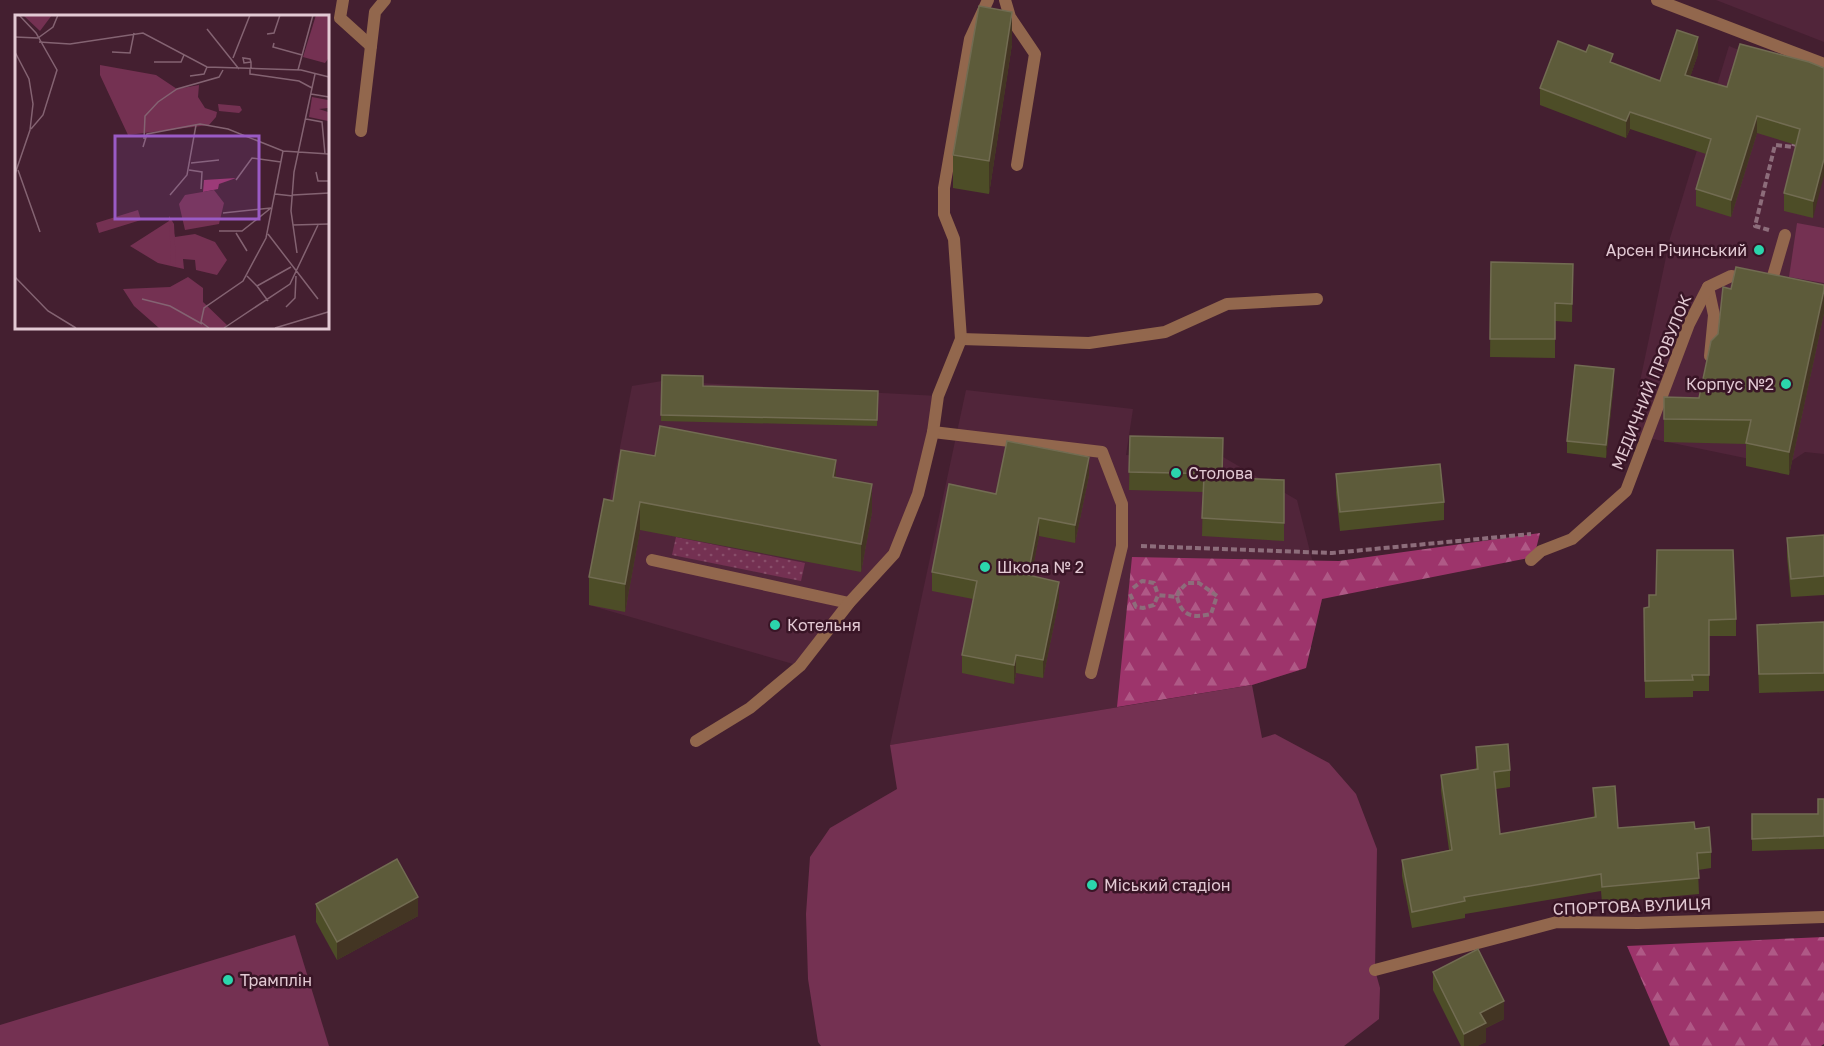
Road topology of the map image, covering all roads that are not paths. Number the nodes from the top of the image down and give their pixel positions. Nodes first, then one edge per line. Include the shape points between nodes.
1 (343, 0) edge
2 (385, 0) edge
3 (988, 0) edge
4 (1005, 0) edge
5 (1657, 0) edge
6 (371, 46) junction
7 (1824, 64) edge
8 (362, 131) dead end
9 (1017, 165) dead end
10 (1785, 235) dead end
11 (1772, 283) junction
12 (1785, 283) edge
13 (1708, 286) junction
14 (1317, 298) dead end
15 (961, 339) junction
16 (1710, 356) edge
17 (933, 432) junction
18 (652, 560) dead end
19 (1531, 560) dead end
20 (849, 603) junction
21 (1091, 673) dead end
22 (696, 741) dead end
23 (1824, 917) edge
24 (1375, 970) dead end

1 - 6 street via 340,18
2 - 6 street via 375,12
3 - 15 street via 970,39 944,188 944,214 954,239
4 - 9 street via 1010,17 1035,54
5 - 7 street
6 - 8 street
10 - 11 street
11 - 12 street, МЕДИЧНИЙ ПРОВУЛОК
11 - 13 street, МЕДИЧНИЙ ПРОВУЛОК via 1731,276
13 - 16 street via 1714,315
13 - 19 street, МЕДИЧНИЙ ПРОВУЛОК via 1689,324 1626,491 1572,538 1541,551
14 - 15 street via 1227,304 1165,332 1089,343
15 - 17 street via 938,396
17 - 20 street via 918,494 894,554
17 - 21 street via 1102,452 1122,504 1122,546
18 - 20 street
20 - 22 street via 800,666 750,708
23 - 24 street, СПОРТОВА ВУЛИЦЯ via 1557,922

